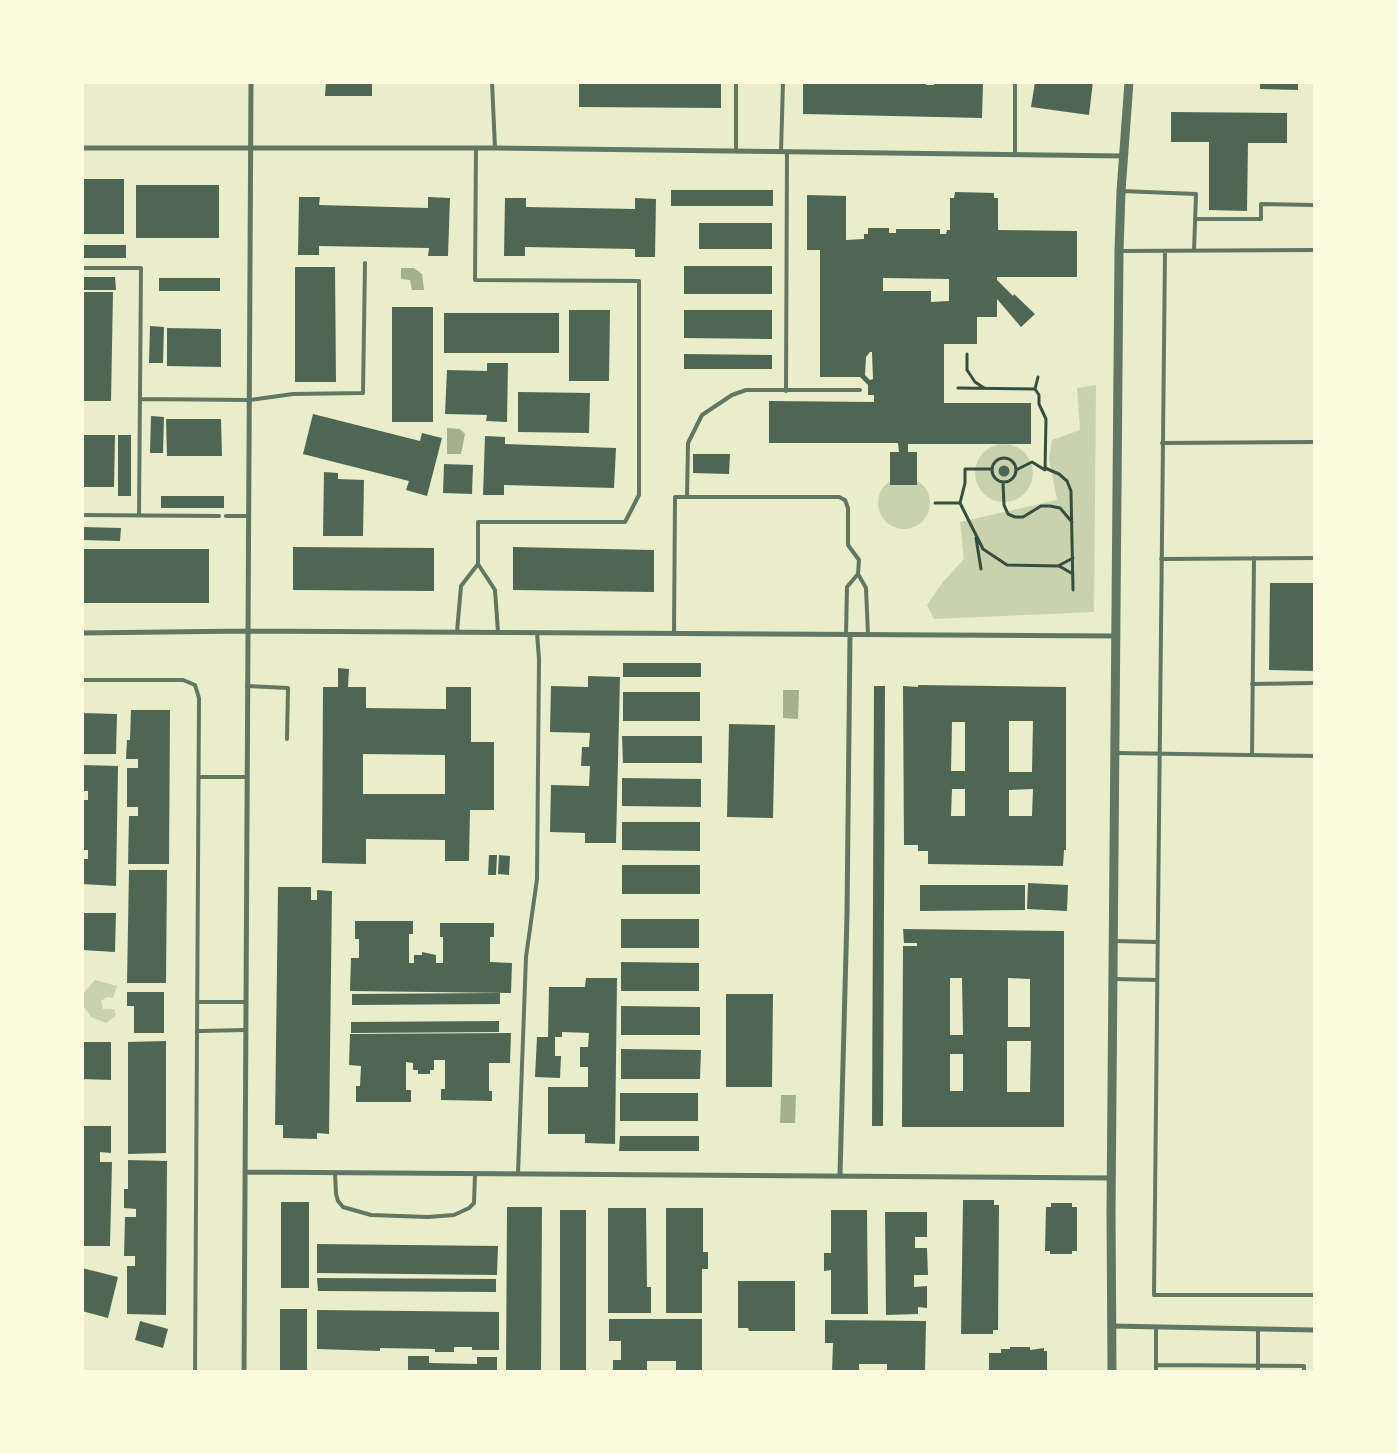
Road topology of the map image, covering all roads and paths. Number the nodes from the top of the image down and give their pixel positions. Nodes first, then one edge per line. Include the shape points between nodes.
1 (251, 82) edge
2 (492, 82) edge
3 (736, 82) edge
4 (783, 82) edge
5 (1015, 82) edge
6 (1129, 82) edge
7 (82, 148) edge
8 (250, 148) junction
9 (476, 148) junction
10 (495, 148) junction
11 (736, 151) junction
12 (784, 152) junction
13 (1015, 155) junction
14 (1123, 156) junction
15 (1121, 192) junction
16 (1314, 205) edge
17 (1196, 219) junction
18 (1314, 250) edge
19 (1119, 251) junction
20 (1165, 251) junction
21 (1194, 251) junction
22 (365, 263) dead end
23 (82, 268) edge
24 (967, 354) dead end
25 (1038, 377) dead end
26 (958, 388) dead end
27 (984, 389) junction
28 (1035, 389) junction
29 (860, 390) dead end
30 (786, 391) junction
31 (140, 400) junction
32 (250, 400) junction
33 (1314, 442) edge
34 (1162, 443) junction
35 (1045, 468) junction
36 (992, 469) junction
37 (1016, 470) junction
38 (1004, 482) junction
39 (687, 497) junction
40 (936, 503) dead end
41 (960, 503) junction
42 (82, 515) edge
43 (139, 516) junction
44 (219, 516) dead end
45 (226, 516) dead end
46 (248, 516) junction
47 (1072, 522) junction
48 (975, 534) junction
49 (1073, 558) junction
50 (1254, 558) junction
51 (1314, 558) edge
52 (1161, 559) junction
53 (478, 564) junction
54 (1058, 566) junction
55 (981, 569) dead end
56 (858, 574) junction
57 (1073, 574) junction
58 (1073, 590) dead end
59 (246, 631) junction
60 (457, 632) junction
61 (498, 632) junction
62 (82, 633) edge
63 (537, 633) junction
64 (674, 634) junction
65 (868, 634) junction
66 (848, 635) junction
67 (1117, 636) junction
68 (82, 680) edge
69 (1314, 683) edge
70 (1252, 684) junction
71 (247, 686) junction
72 (287, 740) dead end
73 (1116, 753) junction
74 (1159, 754) junction
75 (1252, 755) junction
76 (1314, 756) edge
77 (200, 777) junction
78 (246, 777) junction
79 (1114, 941) junction
80 (1157, 942) junction
81 (1113, 979) junction
82 (1157, 980) junction
83 (199, 1002) junction
84 (245, 1002) junction
85 (245, 1030) junction
86 (199, 1031) junction
87 (245, 1172) junction
88 (335, 1173) junction
89 (475, 1174) junction
90 (518, 1174) junction
91 (840, 1175) junction
92 (1112, 1178) junction
93 (1314, 1296) edge
94 (1112, 1326) junction
95 (1156, 1327) junction
96 (1258, 1329) junction
97 (1314, 1330) edge
98 (1156, 1365) junction
99 (1258, 1365) junction
100 (195, 1372) edge
101 (244, 1372) edge
102 (1112, 1372) edge
103 (1156, 1372) edge
104 (1258, 1372) edge
105 (1304, 1372) edge

1 - 8 street
2 - 10 lane
3 - 11 lane
4 - 12 lane
5 - 13 lane
6 - 14 street
7 - 8 street
8 - 9 street
8 - 32 street
9 - 10 street
9 - 53 lane via 475,280 639,281 639,496 625,522 478,522
10 - 11 street
11 - 12 street
12 - 13 street
12 - 30 lane
13 - 14 street
14 - 15 street
15 - 17 lane via 1196,194
15 - 19 street
16 - 17 lane via 1261,204 1261,219
17 - 21 lane
18 - 21 lane
19 - 20 lane
19 - 67 street
20 - 21 lane
20 - 34 lane
22 - 32 lane via 364,393 293,394
23 - 31 lane via 141,268
24 - 27 path via 967,370
25 - 28 path
26 - 27 path
27 - 28 path
28 - 35 path via 1046,419
29 - 30 lane
30 - 39 lane via 746,390 732,395 702,416 688,444
31 - 32 lane
31 - 43 lane
32 - 46 street
33 - 34 lane
34 - 52 lane
35 - 37 path via 1032,462
35 - 47 path via 1068,481
36 - 37 path via 998,460 1006,458
36 - 38 path via 994,477
36 - 41 path via 965,468
37 - 38 path via 1011,480
38 - 47 path via 1004,505 1008,514 1023,517 1041,506 1050,506 1060,508
39 - 56 lane via 839,497 845,500 848,508 848,545 859,560
39 - 64 lane via 675,497
40 - 41 path
41 - 48 path
42 - 43 lane
43 - 44 lane
45 - 46 lane
46 - 59 street
47 - 49 path
48 - 54 path via 983,549 1007,565
48 - 55 path
49 - 54 path
49 - 57 path
50 - 51 lane
50 - 52 lane
50 - 70 lane
52 - 74 lane
53 - 60 lane via 461,586
53 - 61 lane via 495,590
54 - 57 path
56 - 65 lane via 866,588
56 - 66 lane via 847,587
57 - 58 path
59 - 60 street
59 - 62 street
59 - 71 street
60 - 61 street
61 - 63 street
63 - 64 street
63 - 90 lane via 537,879 526,957
64 - 66 street
65 - 66 street
65 - 67 street
66 - 91 street via 847,915
67 - 73 street
68 - 77 lane via 184,680 195,685 200,706
69 - 70 lane
70 - 75 lane
71 - 72 lane via 288,688
71 - 78 street
73 - 74 lane
73 - 79 street
74 - 75 lane
74 - 80 lane
75 - 76 lane
77 - 78 lane
77 - 83 lane
78 - 84 street
79 - 80 lane
79 - 81 street
80 - 82 lane
81 - 82 lane
81 - 92 street
82 - 93 lane via 1154,1295
83 - 84 lane
83 - 86 lane
84 - 85 street
85 - 86 lane
85 - 87 street
86 - 100 lane
87 - 88 street
87 - 101 street
88 - 89 street
88 - 89 lane via 336,1194 344,1207 372,1215 418,1216 454,1215 470,1208 474,1203
89 - 90 street
90 - 91 street
91 - 92 street
92 - 94 street
94 - 95 street
94 - 102 street
95 - 96 street
95 - 98 lane
96 - 97 street
96 - 99 lane
98 - 99 lane
98 - 103 lane
99 - 104 lane
99 - 105 lane via 1304,1366

